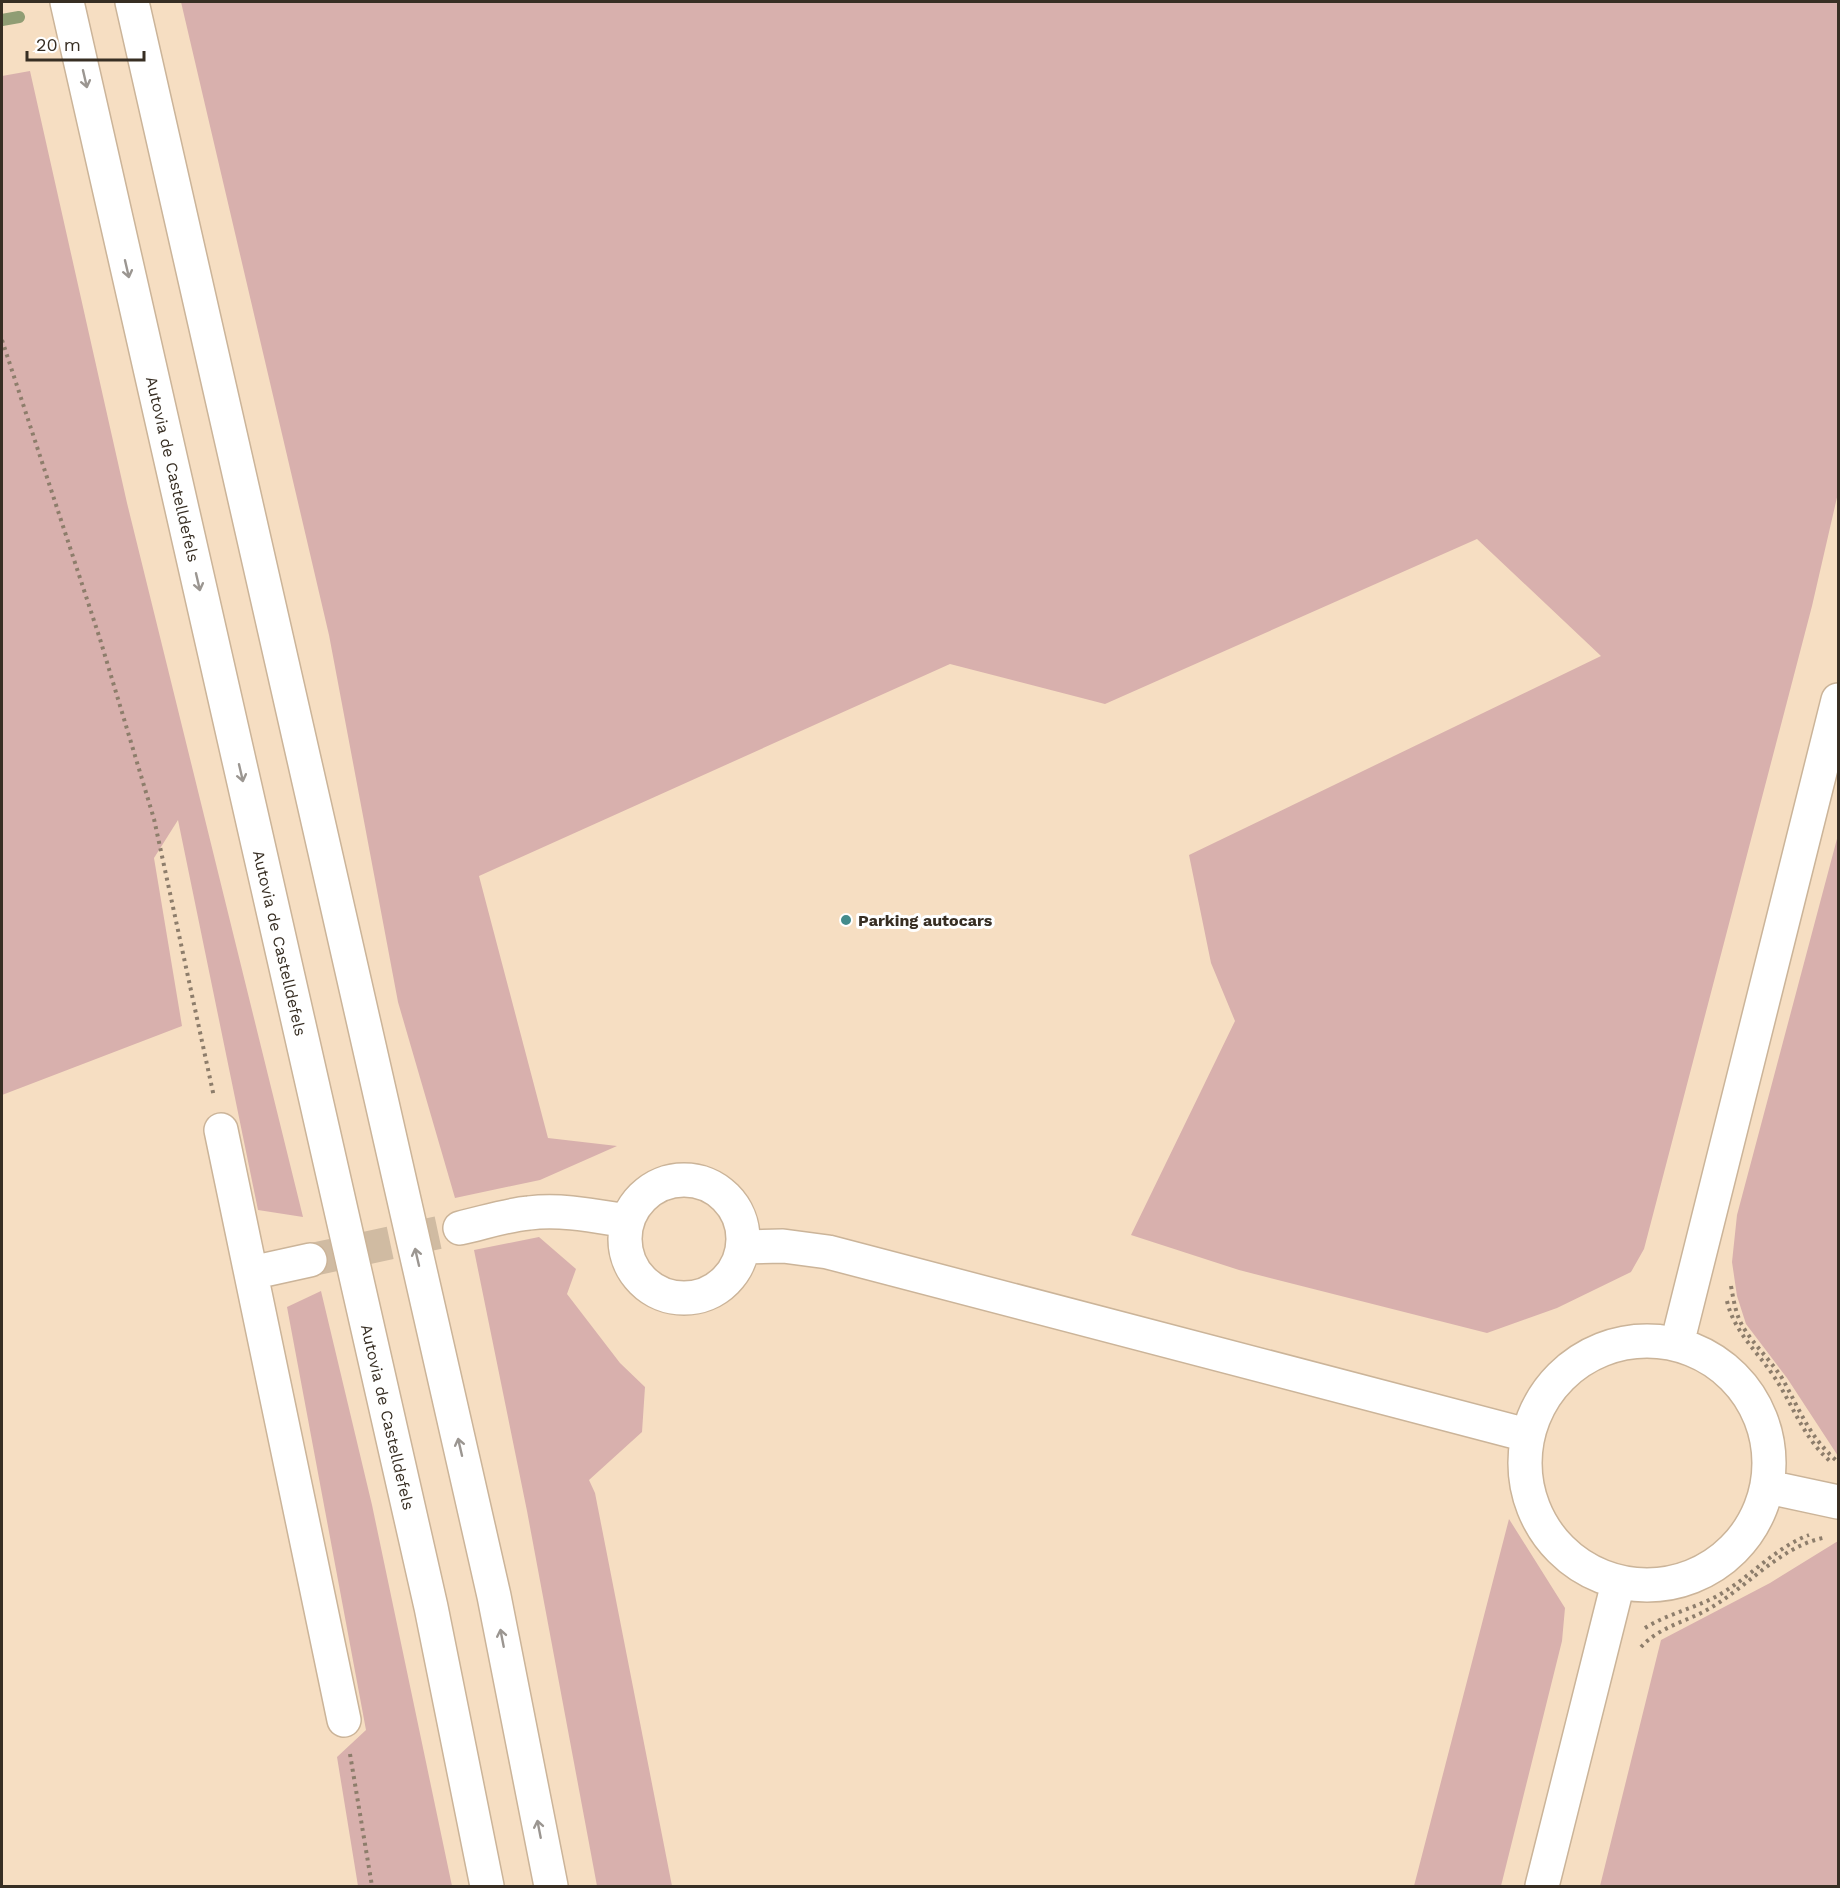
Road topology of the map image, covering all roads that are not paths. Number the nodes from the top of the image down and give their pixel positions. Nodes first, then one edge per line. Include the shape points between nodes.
1 (67, 2) edge
2 (132, 2) edge
3 (1839, 700) edge
4 (221, 1130) road end
5 (627, 1221) junction
6 (460, 1228) tunnel mouth
7 (743, 1247) junction
8 (310, 1260) tunnel mouth
9 (251, 1273) junction
10 (1677, 1344) junction
11 (1527, 1436) junction
12 (1768, 1487) junction
13 (1839, 1502) edge
14 (1618, 1583) junction
15 (344, 1720) road end
16 (487, 1887) edge
17 (551, 1887) edge
18 (1542, 1887) edge

1 -> 16 main road, Autovia de Castelldefels via 431,1607
17 -> 2 main road via 494,1596
3 - 10 main road
4 - 9 main road
5 - 6 main road via 547,1211
5 - 7 main road via 635,1204 660,1184 681,1179 700,1181 726,1196 738,1211
5 - 7 main road via 624,1241 628,1260 638,1277 662,1294 681,1298 714,1291 739,1264
7 - 11 main road via 783,1246 828,1252
8 - 9 main road
9 - 15 main road
10 - 11 main road via 1642,1341 1610,1347 1581,1360 1555,1382 1538,1406
10 - 12 main road via 1725,1367 1747,1391 1763,1421 1770,1454
11 - 14 main road via 1524,1467 1528,1495 1539,1523 1558,1548 1588,1571
12 - 13 main road
12 - 14 main road via 1760,1515 1746,1537 1719,1563 1689,1580 1653,1586
14 - 18 main road

